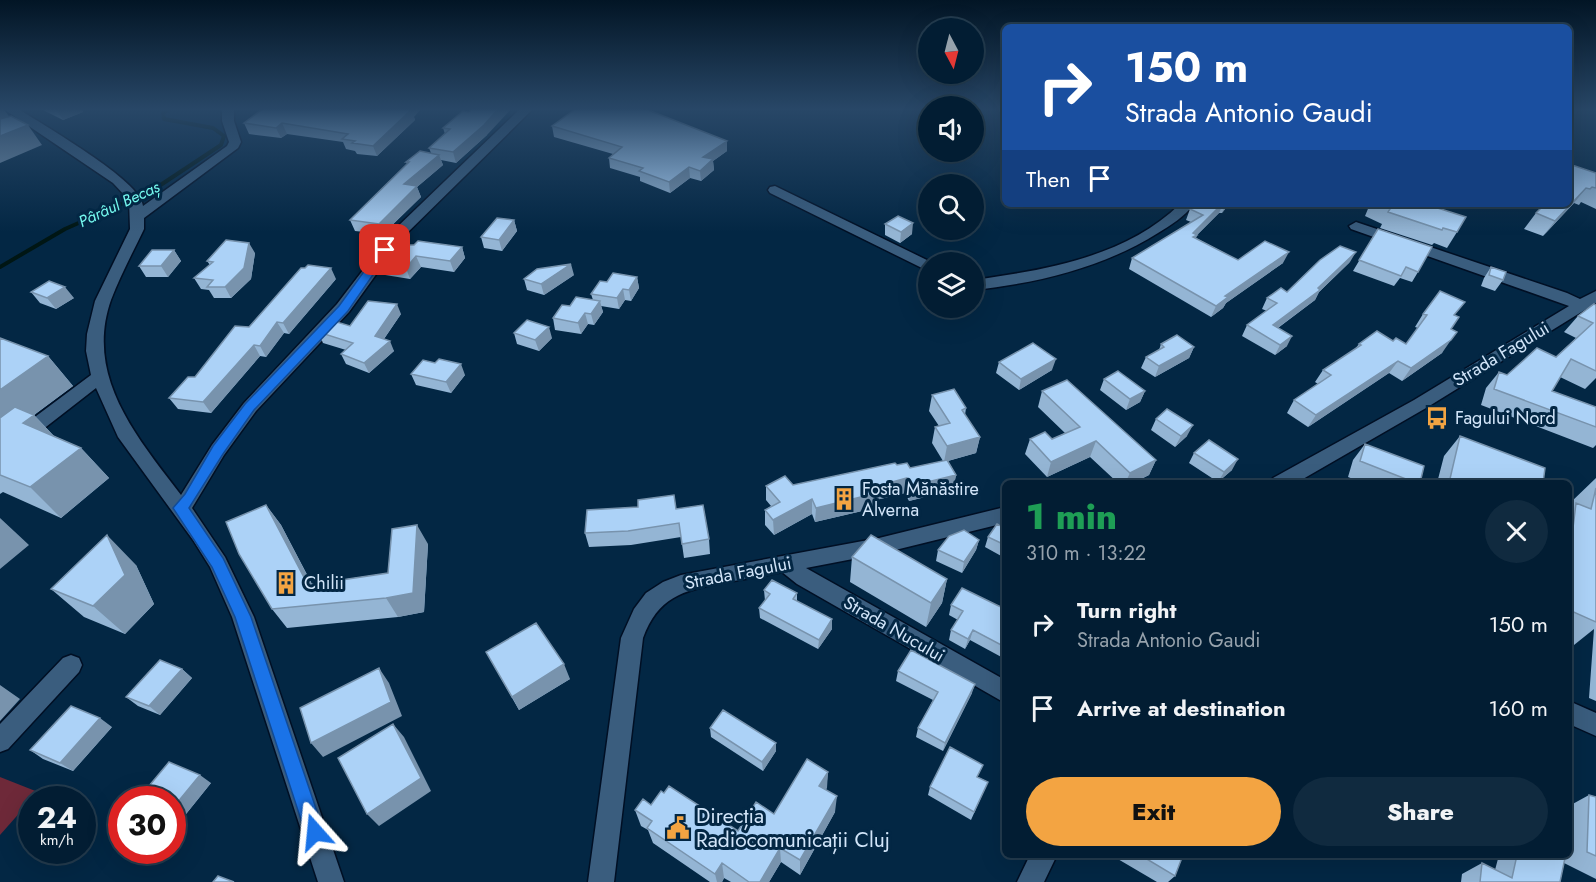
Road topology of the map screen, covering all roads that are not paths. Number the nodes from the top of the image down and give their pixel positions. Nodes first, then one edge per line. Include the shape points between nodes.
1 (71, 149) edge
2 (230, 149) edge
3 (485, 149) edge
4 (775, 190) dead end
5 (136, 205) junction
6 (1184, 207) edge
7 (1356, 226) dead end
8 (918, 262) edge
9 (984, 284) edge
10 (1589, 301) edge
11 (100, 376) junction
12 (0, 453) edge
13 (1285, 480) edge
14 (180, 508) junction
15 (1002, 516) edge
16 (784, 563) junction
17 (71, 665) dead end
18 (1002, 690) edge
19 (1572, 713) edge
20 (1596, 724) edge
21 (0, 741) edge
22 (1042, 858) edge
23 (331, 882) edge
24 (601, 882) edge
25 (1030, 882) edge

1 - 5 street via 118,180
2 - 5 street
3 - 14 street via 405,226 343,308 250,407
4 - 8 street
5 - 11 street via 135,235 99,317 94,351
6 - 9 street via 1144,236 1092,263
7 - 10 street via 1562,296
10 - 13 street, Strada Fagului
11 - 12 street
11 - 14 street via 124,432
14 - 23 street via 218,563 243,617
15 - 16 street, Strada Fagului via 879,546
16 - 18 street, Strada Nucului
16 - 24 street, Strada Fagului via 681,583 657,596 644,609 633,638
17 - 21 street
19 - 20 street
22 - 25 street

